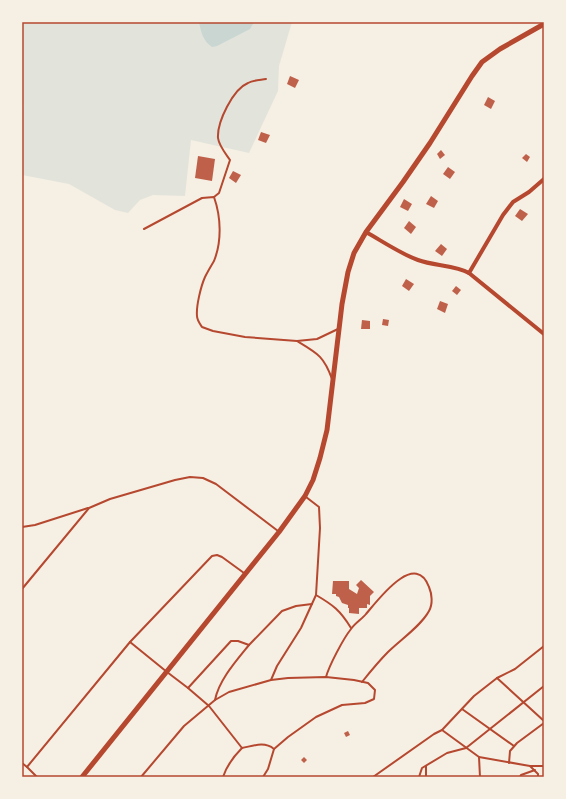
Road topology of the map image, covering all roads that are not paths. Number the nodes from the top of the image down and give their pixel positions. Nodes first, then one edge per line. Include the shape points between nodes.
1 (544, 24) edge
2 (266, 79) dead end
3 (544, 179) edge
4 (214, 197) junction
5 (144, 229) dead end
6 (366, 232) junction
7 (469, 273) junction
8 (339, 329) junction
9 (544, 334) edge
10 (297, 341) junction
11 (333, 382) junction
12 (305, 496) junction
13 (89, 508) junction
14 (22, 527) edge
15 (279, 532) junction
16 (245, 574) junction
17 (22, 589) edge
18 (316, 595) junction
19 (312, 604) junction
20 (351, 628) junction
21 (130, 642) junction
22 (249, 645) junction
23 (544, 646) edge
24 (167, 672) junction
25 (326, 677) junction
26 (497, 678) junction
27 (271, 680) junction
28 (362, 682) junction
29 (544, 686) edge
30 (188, 688) junction
31 (215, 700) junction
32 (524, 702) junction
33 (209, 706) junction
34 (462, 709) junction
35 (544, 722) edge
36 (490, 729) junction
37 (442, 730) junction
38 (514, 746) junction
39 (242, 748) junction
40 (466, 748) junction
41 (274, 749) junction
42 (479, 757) junction
43 (22, 763) edge
44 (509, 763) junction
45 (426, 766) junction
46 (530, 766) junction
47 (544, 766) edge
48 (26, 767) junction
49 (535, 770) junction
50 (37, 777) edge
51 (82, 777) edge
52 (141, 777) edge
53 (223, 777) edge
54 (262, 777) edge
55 (373, 777) edge
56 (418, 777) edge
57 (426, 777) edge
58 (480, 777) edge
59 (520, 777) edge
60 (538, 777) edge

1 - 6 street via 482,62 430,143
2 - 4 lane via 248,82 241,88 221,119 219,141 230,160 219,193
3 - 7 street via 513,202
4 - 5 lane via 202,198
4 - 10 lane via 220,228 216,253 204,279 198,306 197,318 202,328 245,336
6 - 7 street via 417,260 462,269
6 - 8 street via 354,253 348,272
7 - 9 street
8 - 10 lane via 317,339
8 - 11 street
10 - 11 lane via 320,355 328,367
11 - 12 street via 327,430 313,480
12 - 15 street
12 - 18 lane via 319,507
13 - 14 lane
13 - 15 lane via 110,499 175,480 202,478 216,484
13 - 17 lane
15 - 16 street
16 - 21 lane via 222,556 212,556
16 - 24 street
18 - 19 lane
18 - 20 lane via 334,605
19 - 22 lane via 282,611
19 - 27 lane
20 - 25 lane
20 - 28 lane via 394,582 404,576 418,574 429,586 432,596 429,610
21 - 24 lane
21 - 48 lane
22 - 30 lane via 231,641
22 - 31 lane via 221,684
23 - 26 lane via 515,669
24 - 30 lane
24 - 51 street
25 - 27 lane
25 - 28 lane
26 - 32 lane
26 - 34 lane
27 - 31 lane via 229,692
28 - 41 lane via 368,683 374,690 374,699 365,703 342,705 316,717
29 - 32 lane
30 - 33 lane
31 - 33 lane
32 - 35 lane
32 - 36 lane
33 - 39 lane
33 - 52 lane via 184,726
34 - 36 lane
34 - 37 lane
35 - 38 lane
36 - 38 lane
36 - 40 lane
37 - 40 lane
37 - 55 lane
38 - 44 lane via 510,751
39 - 41 lane via 262,744
39 - 53 lane via 233,756
40 - 42 lane
40 - 45 lane via 447,752
41 - 54 lane via 268,769
42 - 44 lane
42 - 58 lane
43 - 48 lane
44 - 46 lane
45 - 56 lane via 422,768
45 - 57 lane
46 - 47 lane
46 - 49 lane
48 - 50 lane
49 - 59 lane
49 - 60 lane

